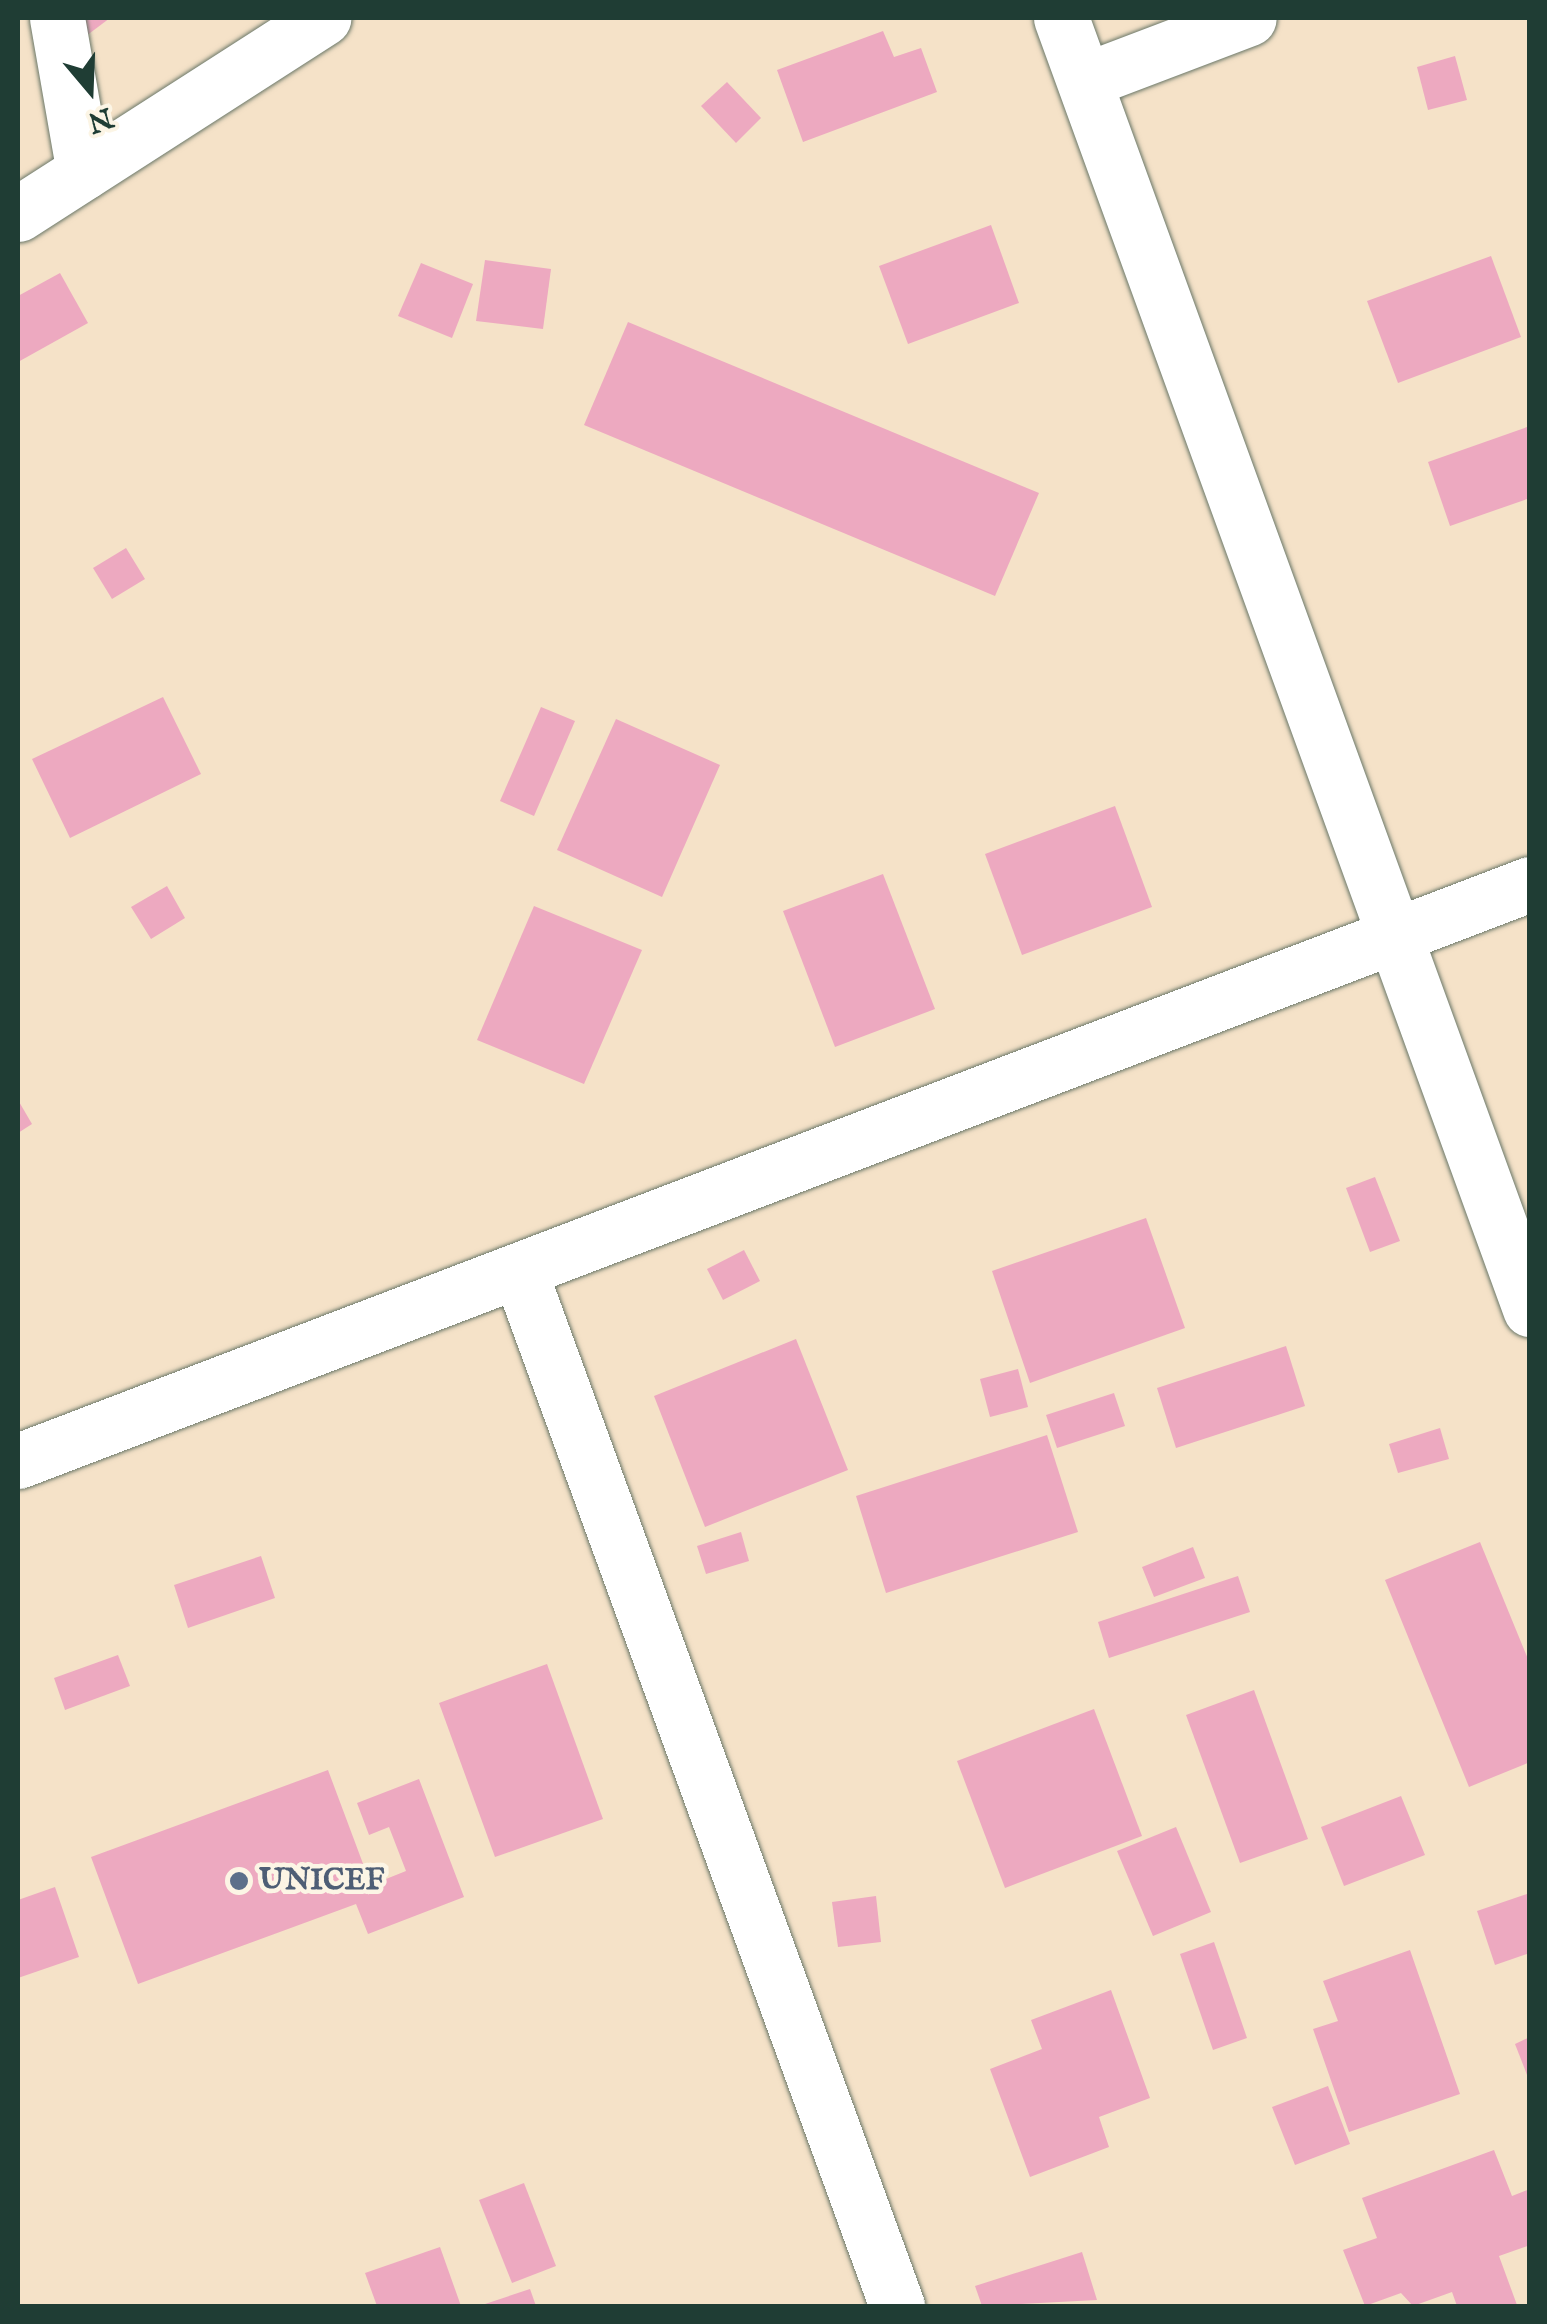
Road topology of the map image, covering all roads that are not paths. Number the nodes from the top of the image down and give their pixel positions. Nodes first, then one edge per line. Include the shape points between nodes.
1 (57, 18) edge
2 (323, 18) edge
3 (1061, 18) edge
4 (1249, 18) edge
5 (1086, 80) junction
6 (84, 172) junction
7 (18, 214) edge
8 (1530, 884) edge
9 (1394, 934) junction
10 (518, 1270) junction
11 (1530, 1309) edge
12 (18, 1460) edge
13 (897, 2306) edge

1 - 6 street
2 - 6 street
3 - 5 street
4 - 5 street
5 - 9 street
6 - 7 street
8 - 9 street
9 - 10 street
9 - 11 street
10 - 12 street
10 - 13 street

